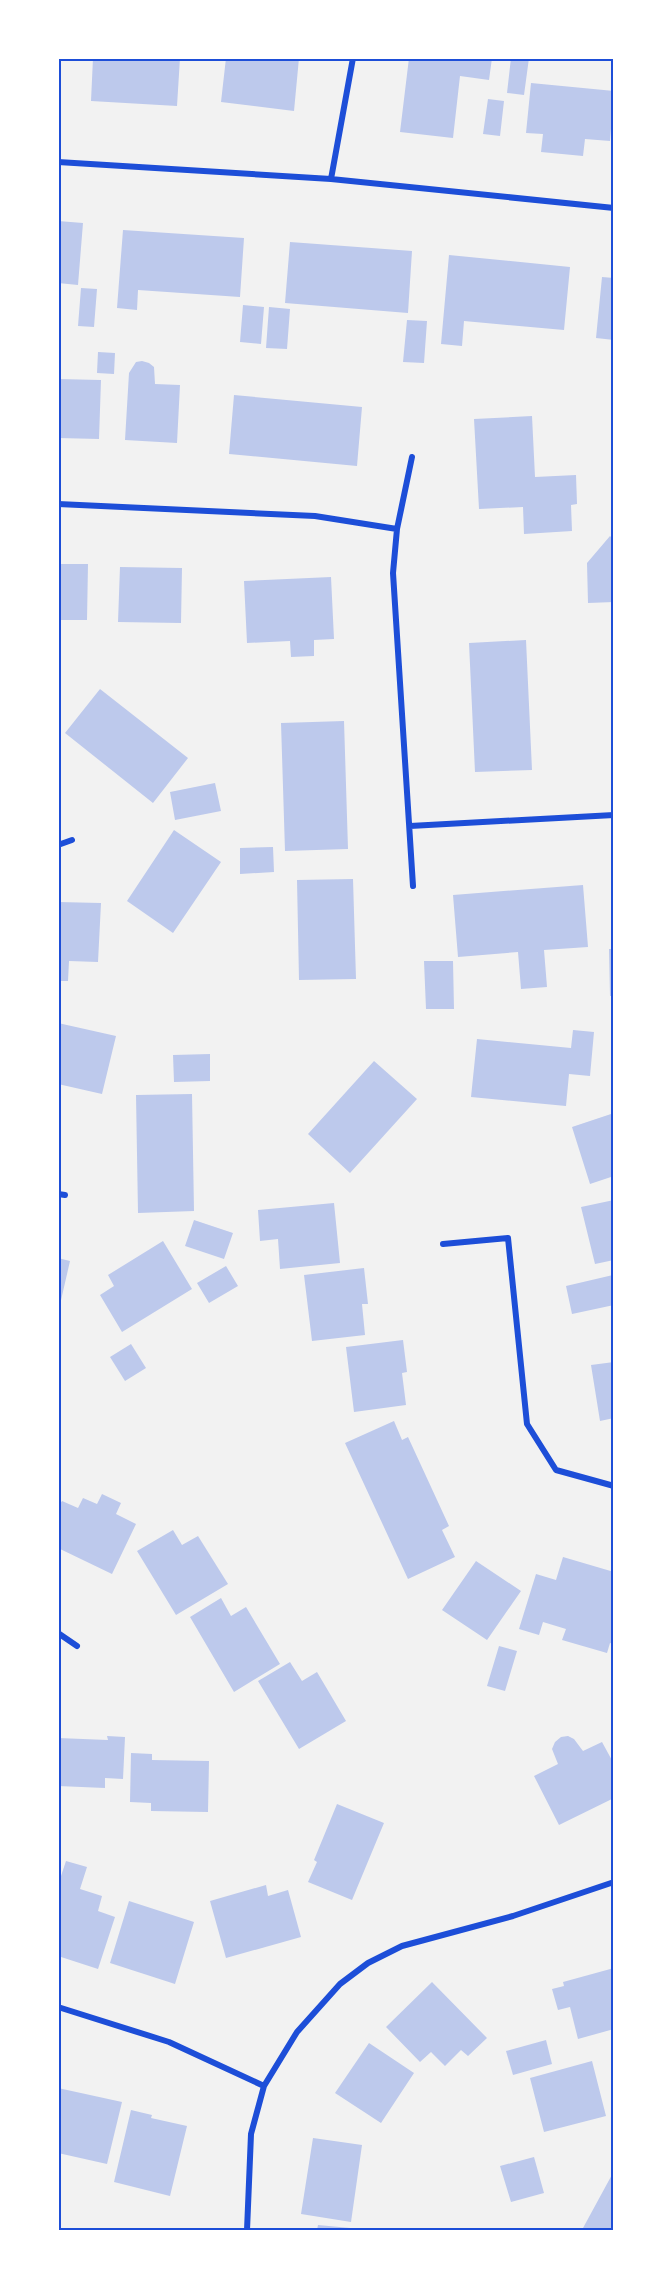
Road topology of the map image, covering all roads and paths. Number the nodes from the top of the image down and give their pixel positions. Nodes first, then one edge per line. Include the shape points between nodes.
1 (354, 58) edge
2 (58, 162) edge
3 (331, 179) junction
4 (614, 208) edge
5 (412, 457) dead end
6 (58, 504) edge
7 (397, 529) junction
8 (614, 814) edge
9 (410, 826) junction
10 (72, 840) dead end
11 (58, 845) edge
12 (413, 886) dead end
13 (443, 1244) dead end
14 (614, 1486) edge
15 (58, 1633) edge
16 (76, 1646) dead end
17 (614, 1881) edge
18 (58, 2007) edge
19 (264, 2086) junction
20 (247, 2230) edge

1 - 3 street
2 - 3 street
3 - 4 street
5 - 7 street
6 - 7 street via 315,516
7 - 9 street via 393,573
8 - 9 street
9 - 12 street
10 - 11 street
13 - 14 street via 508,1238 527,1424 556,1470
15 - 16 street
17 - 19 street via 513,1916 402,1946 368,1963 340,1984 297,2032
18 - 19 street via 169,2042
19 - 20 street via 251,2134

